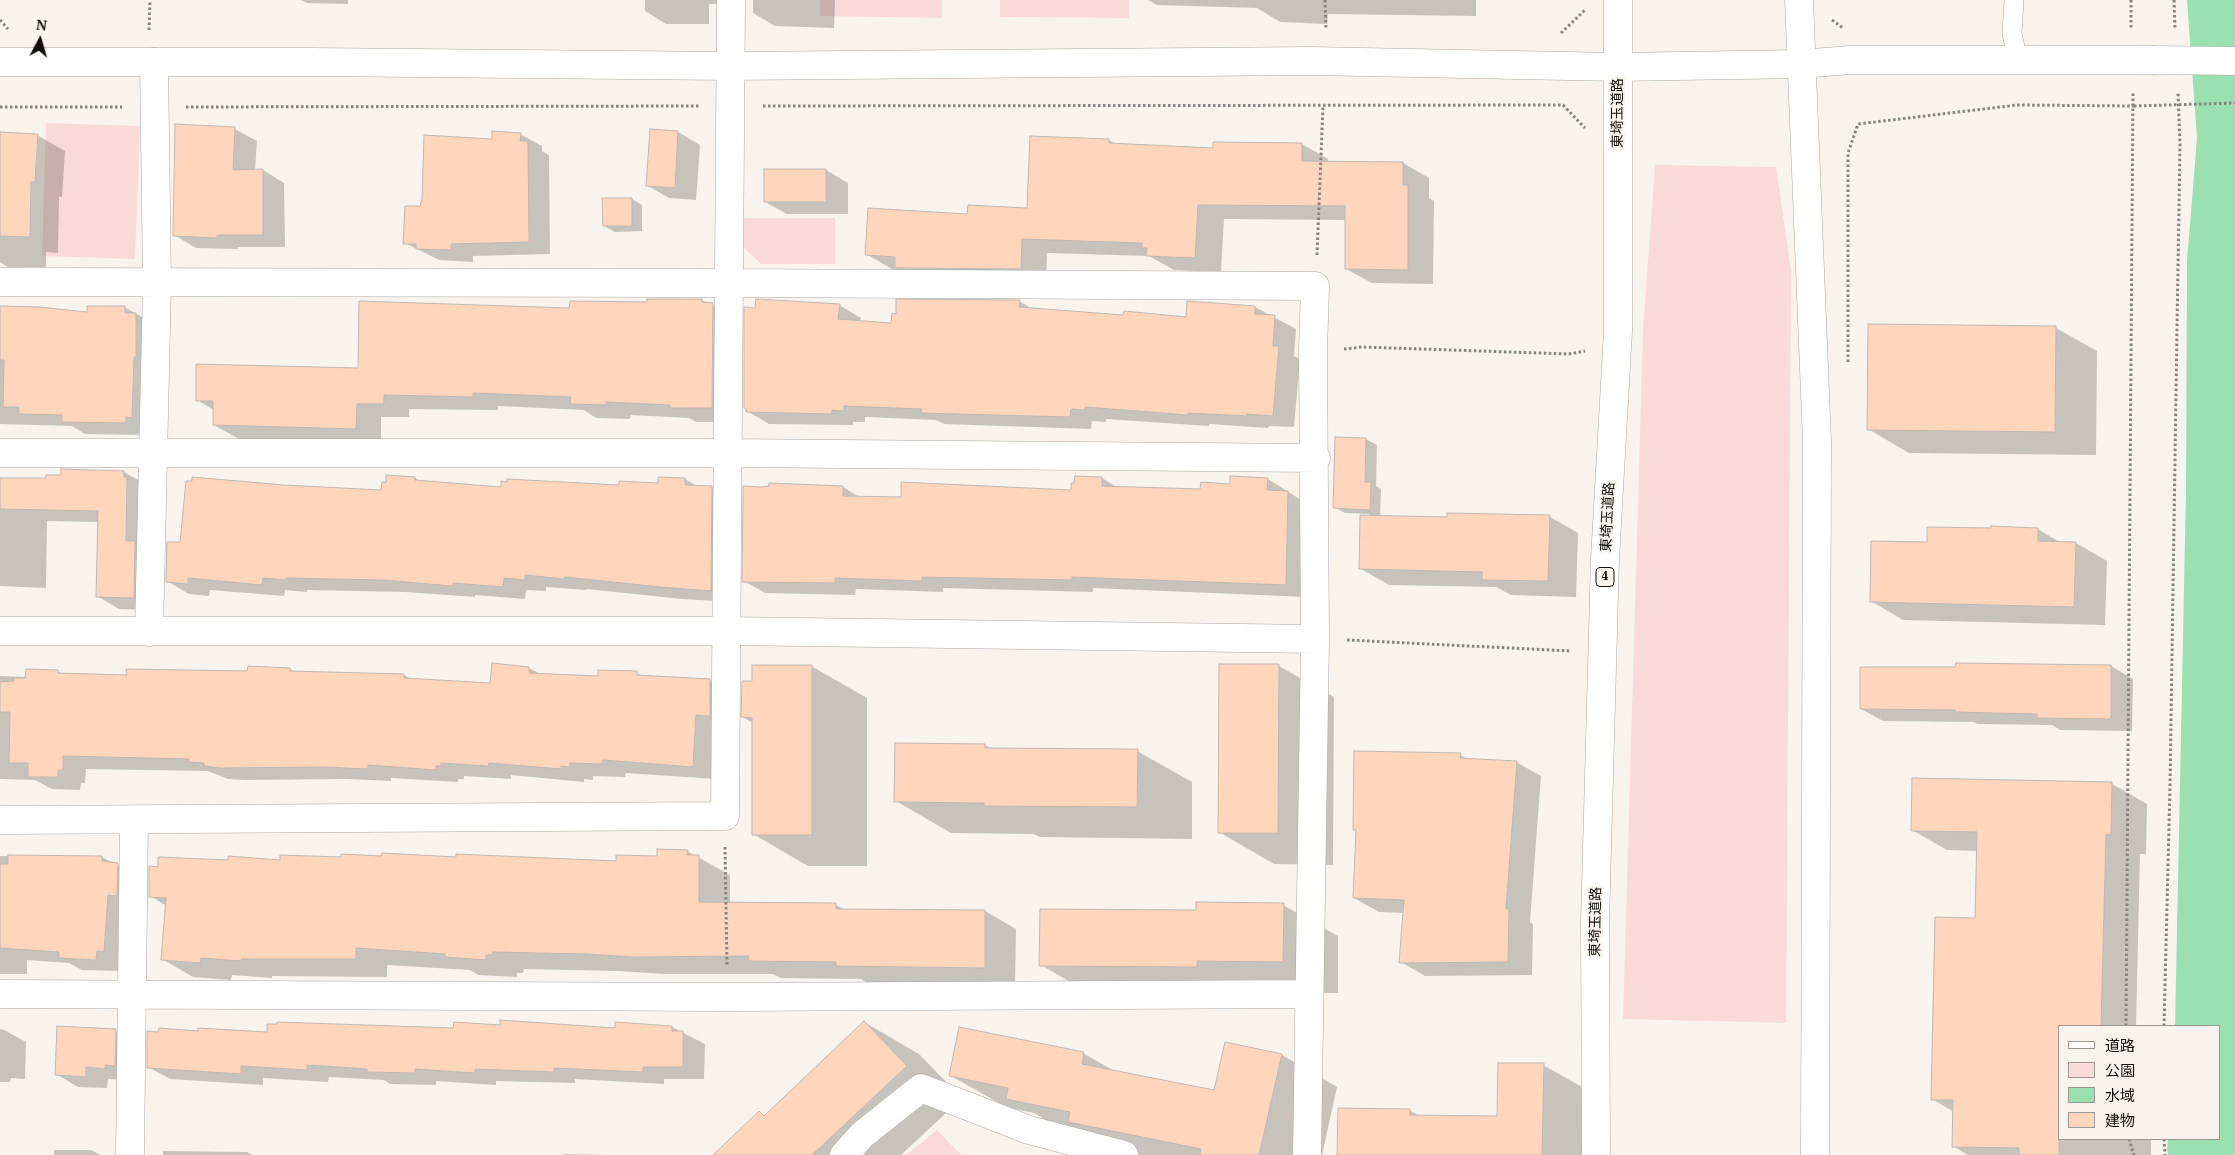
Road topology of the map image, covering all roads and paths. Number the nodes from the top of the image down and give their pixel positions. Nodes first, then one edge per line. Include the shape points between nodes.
1 (150, 0) edge
2 (731, 0) edge
3 (1325, 0) edge
4 (1618, 0) edge
5 (1799, 0) edge
6 (2014, 0) edge
7 (2174, 0) edge
8 (1585, 11) dead end
9 (149, 33) dead end
10 (1326, 33) dead end
11 (1562, 34) dead end
12 (2175, 39) dead end
13 (2018, 60) junction
14 (2142, 60) junction
15 (2235, 61) edge
16 (0, 62) edge
17 (154, 62) junction
18 (1801, 64) junction
19 (729, 66) junction
20 (1618, 67) junction
21 (2177, 87) dead end
22 (2235, 103) edge
23 (728, 106) junction
24 (1323, 106) junction
25 (2134, 106) junction
26 (0, 107) edge
27 (155, 107) junction
28 (1588, 131) dead end
29 (0, 282) edge
30 (729, 283) junction
31 (157, 284) junction
32 (1316, 286) junction
33 (1313, 351) junction
34 (1587, 360) dead end
35 (1848, 367) dead end
36 (152, 452) junction
37 (0, 453) edge
38 (727, 453) junction
39 (1316, 458) junction
40 (0, 631) edge
41 (727, 631) junction
42 (149, 632) junction
43 (1315, 639) junction
44 (1576, 652) dead end
45 (725, 816) junction
46 (0, 820) edge
47 (134, 820) junction
48 (0, 994) edge
49 (1310, 994) junction
50 (134, 996) junction
51 (728, 996) junction
52 (2126, 1025) edge
53 (2164, 1025) edge
54 (2128, 1140) edge
55 (2164, 1140) edge
56 (130, 1155) edge
57 (844, 1155) edge
58 (1124, 1155) edge
59 (1307, 1155) edge
60 (1596, 1155) edge
61 (1815, 1155) edge
62 (2134, 1155) edge
63 (2165, 1155) edge

1 - 9 path
2 - 19 main road
3 - 10 path
4 - 20 main road, 東埼玉道路 / 4
5 - 18 main road
6 - 13 lane via 2012,34
7 - 12 path
8 - 11 path
13 - 14 main road
13 - 18 main road via 1850,60
14 - 15 main road, bridge
14 - 25 path
16 - 17 main road
17 - 19 main road
17 - 27 main road
18 - 20 main road
18 - 61 main road via 1817,442
19 - 20 main road via 1311,61
19 - 23 main road
20 - 60 main road, 東埼玉道路 / 4 via 1618,331 1605,559 1595,921
21 - 53 path via 2180,145
22 - 25 path, bridge
23 - 24 path
23 - 27 path
23 - 30 main road
24 - 28 path via 1563,105
24 - 32 path
25 - 35 path via 2017,105 1858,124 1848,153
25 - 52 path
26 - 27 path
27 - 31 main road
29 - 31 main road
30 - 31 main road
30 - 32 main road
30 - 38 main road
31 - 36 main road
32 - 33 main road
33 - 34 path via 1362,347 1568,354 1588,350
33 - 39 main road
36 - 37 main road
36 - 38 main road
36 - 42 main road
38 - 39 main road
38 - 41 main road
39 - 43 main road
40 - 42 main road
41 - 42 main road
41 - 43 main road
41 - 45 main road
43 - 44 path
43 - 49 main road
45 - 47 main road
45 - 51 path
46 - 47 main road
47 - 50 main road
48 - 50 main road
49 - 51 main road
49 - 59 main road
50 - 51 main road
50 - 56 main road
54 - 62 path
55 - 63 path
57 - 58 main road via 862,1135 921,1088 1029,1130

